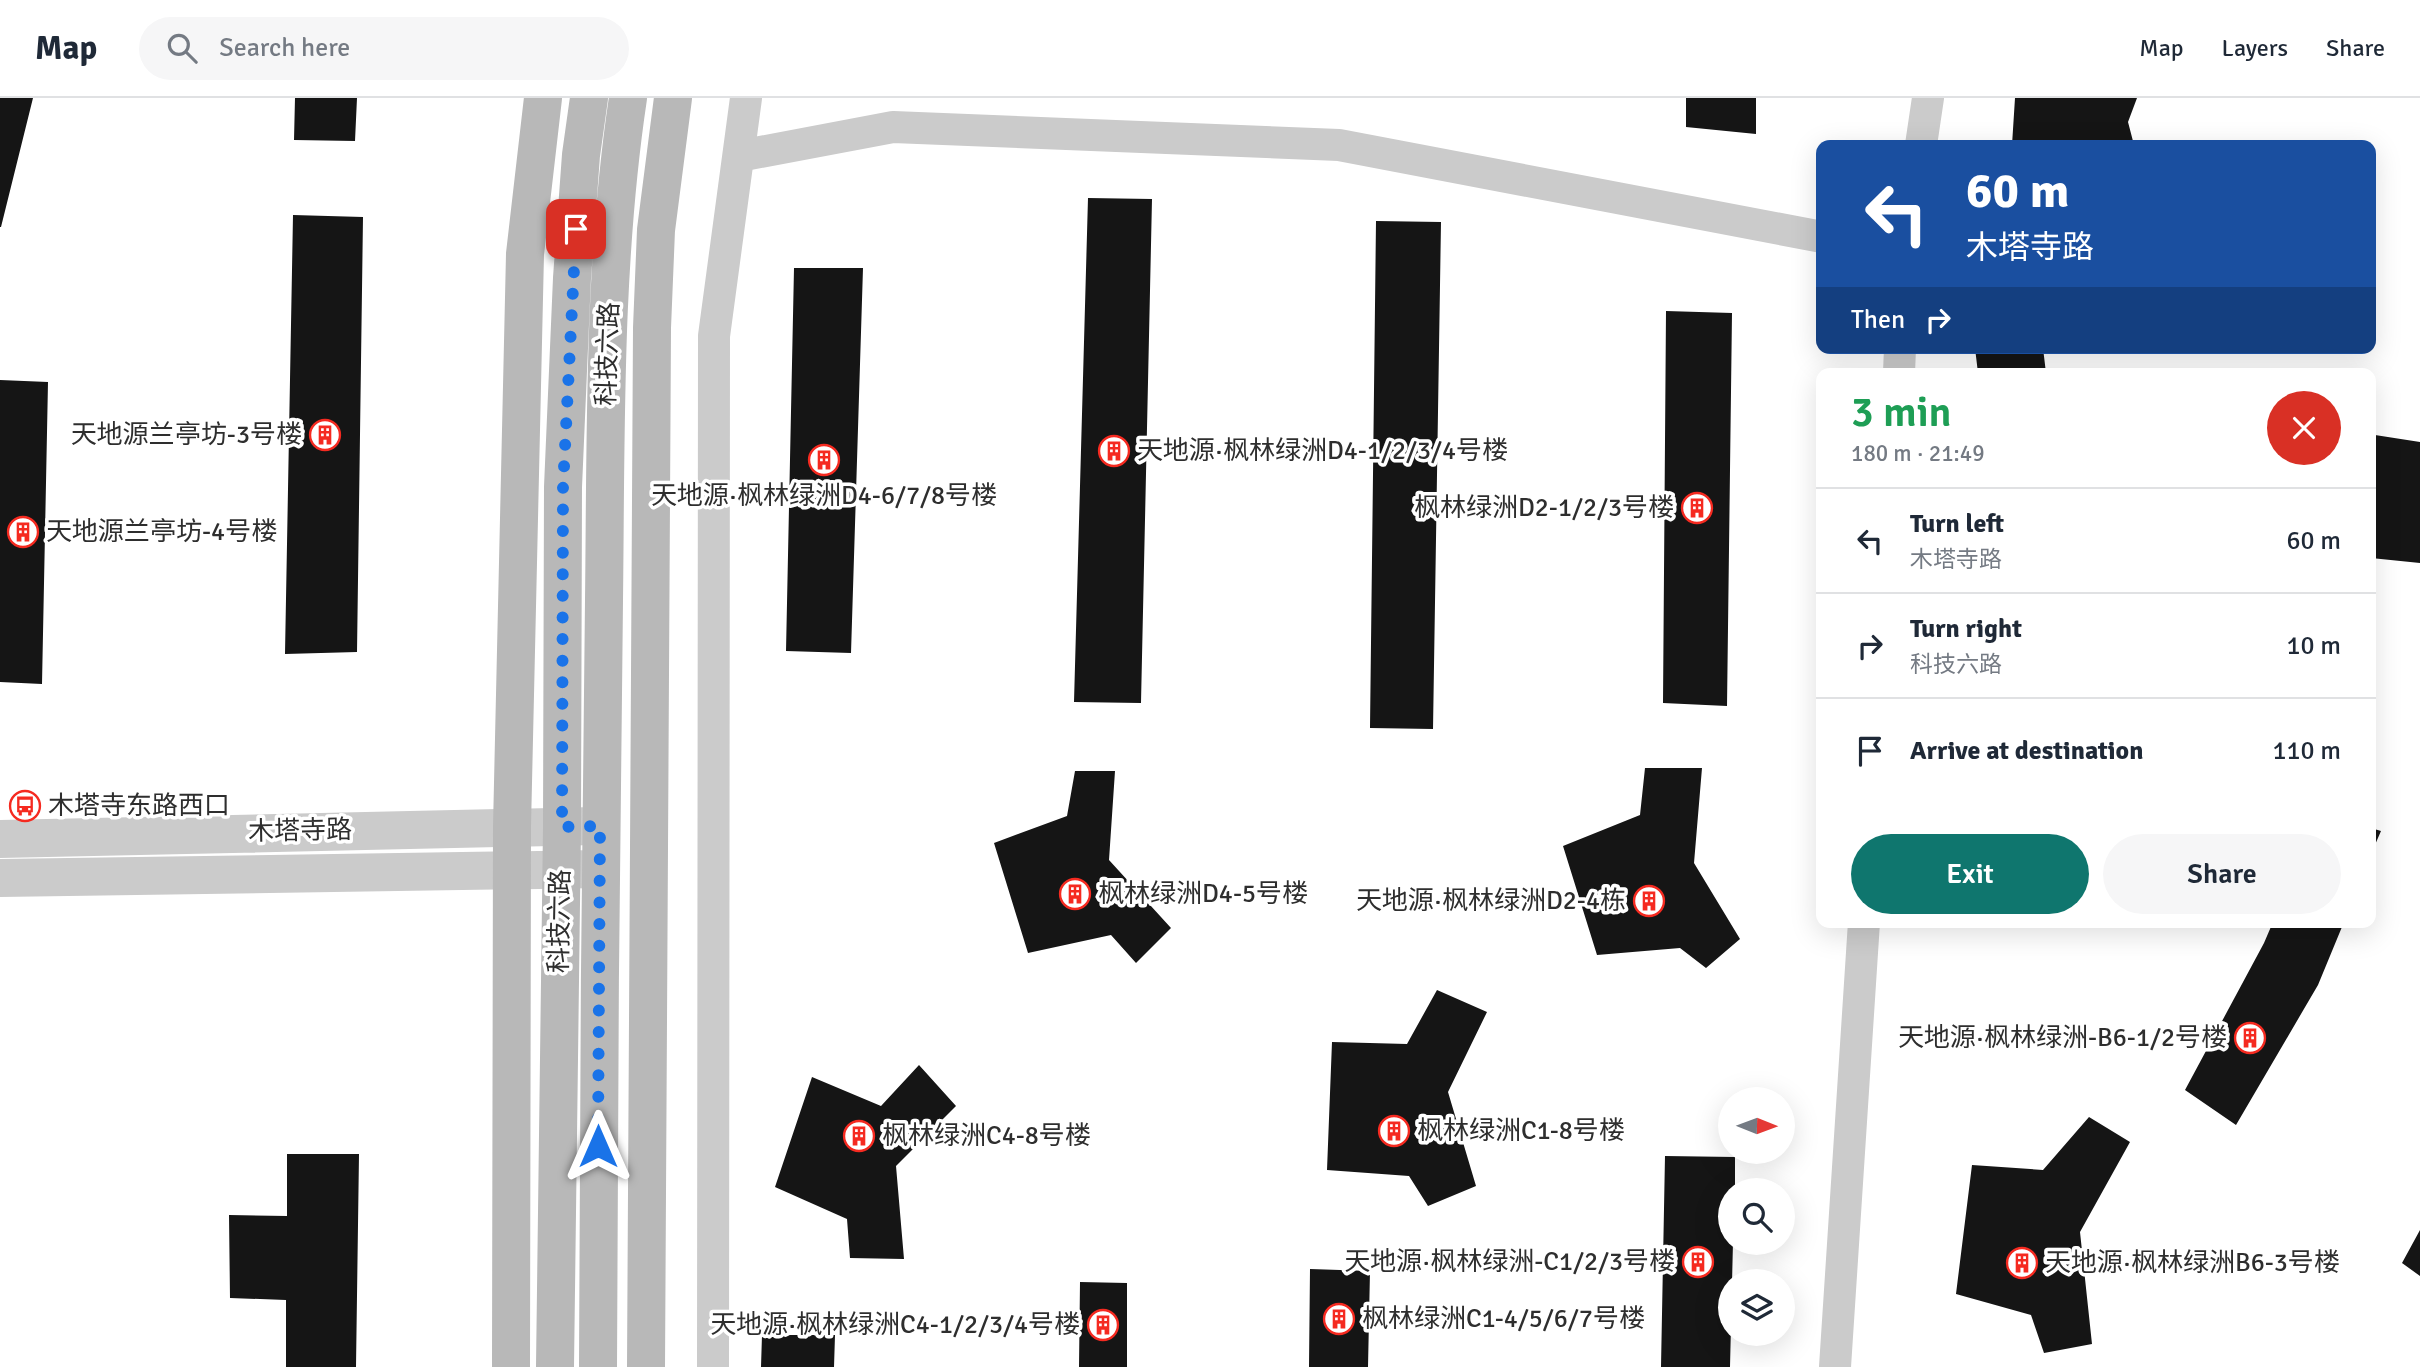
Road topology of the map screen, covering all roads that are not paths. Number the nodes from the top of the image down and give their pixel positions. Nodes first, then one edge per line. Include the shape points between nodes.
1 (543, 98) edge
2 (589, 98) edge
3 (628, 98) edge
4 (673, 98) edge
5 (746, 98) edge
6 (1928, 98) edge
7 (1922, 140) edge
8 (739, 156) junction
9 (1816, 236) edge
10 (600, 826) junction
11 (512, 827) junction
12 (562, 827) junction
13 (0, 839) edge
14 (600, 869) junction
15 (513, 870) junction
16 (561, 870) junction
17 (0, 878) edge
18 (1864, 928) edge
19 (511, 1367) edge
20 (555, 1367) edge
21 (598, 1367) edge
22 (646, 1367) edge
23 (713, 1367) edge
24 (1835, 1367) edge

1 - 11 main road via 526,254
2 - 12 main road, 科技六路 via 572,278 563,487
3 - 10 main road, 科技六路 via 619,160 608,333
4 - 22 main road via 656,230 652,328
5 - 8 street
6 - 7 street
8 - 9 street via 893,127 1339,145
8 - 23 street via 714,336
10 - 12 street, 木塔寺路
10 - 14 main road, 科技六路
11 - 12 street, 木塔寺路
11 - 13 street, 木塔寺路
11 - 15 main road
12 - 16 main road, 科技六路
14 - 16 street, 木塔寺路
14 - 21 main road, 科技六路
15 - 16 street, 木塔寺路
15 - 17 street, 木塔寺路
15 - 19 main road
16 - 20 main road, 科技六路
18 - 24 street

